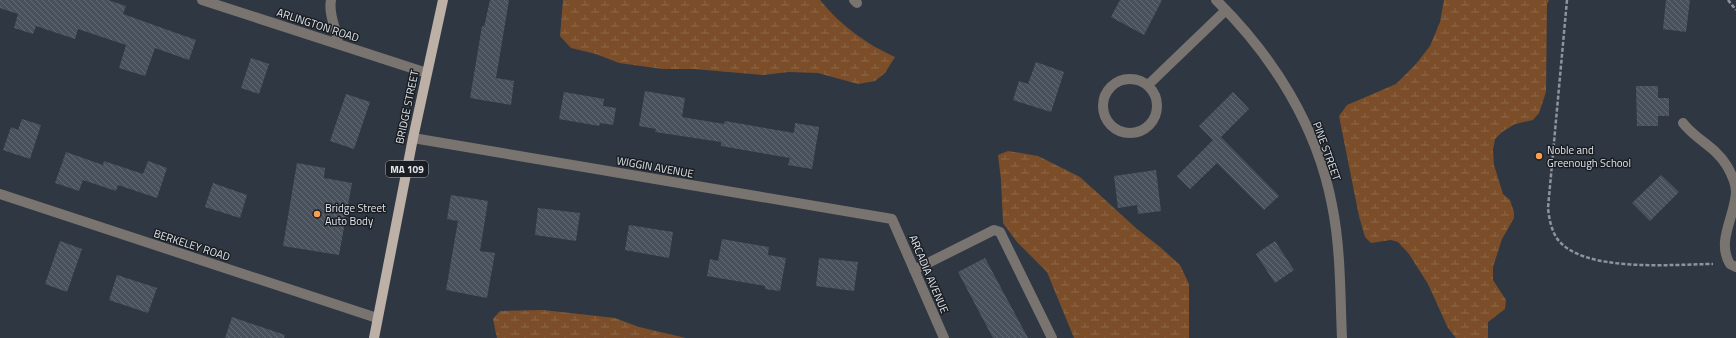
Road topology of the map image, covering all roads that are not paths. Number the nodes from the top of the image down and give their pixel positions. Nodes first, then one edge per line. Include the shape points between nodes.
1 (202, 0) edge
2 (331, 0) edge
3 (443, 0) edge
4 (1216, 0) edge
5 (1226, 10) junction
6 (338, 44) junction
7 (427, 73) junction
8 (1148, 85) junction
9 (1683, 123) dead end
10 (413, 138) junction
11 (0, 194) edge
12 (892, 219) joint
13 (1733, 266) edge
14 (914, 270) junction
15 (377, 318) junction
16 (374, 338) edge
17 (944, 338) edge
18 (1052, 338) edge
19 (1342, 338) edge

1 - 6 street, ARLINGTON ROAD
2 - 6 street via 330,13 338,33
3 - 7 main road, BRIDGE STREET / MA 109
4 - 5 street, PINE STREET
5 - 8 street
5 - 19 street, PINE STREET via 1247,32 1278,73 1317,150 1332,205 1337,236
6 - 7 street, ARLINGTON ROAD
7 - 10 main road, BRIDGE STREET / MA 109
8 - 8 street via 1157,98 1157,109 1148,126 1130,133 1113,127 1107,119 1103,102 1111,86 1128,79 1137,79
9 - 13 street via 1690,132 1717,152 1733,181 1736,192 1724,247 1725,256
10 - 12 street, WIGGIN AVENUE
10 - 15 main road, BRIDGE STREET / MA 109
11 - 15 street, BERKELEY ROAD
12 - 14 street, ARCADIA AVENUE
14 - 17 street, ARCADIA AVENUE
14 - 18 street via 994,230 1000,232
15 - 16 main road, BRIDGE STREET / MA 109

